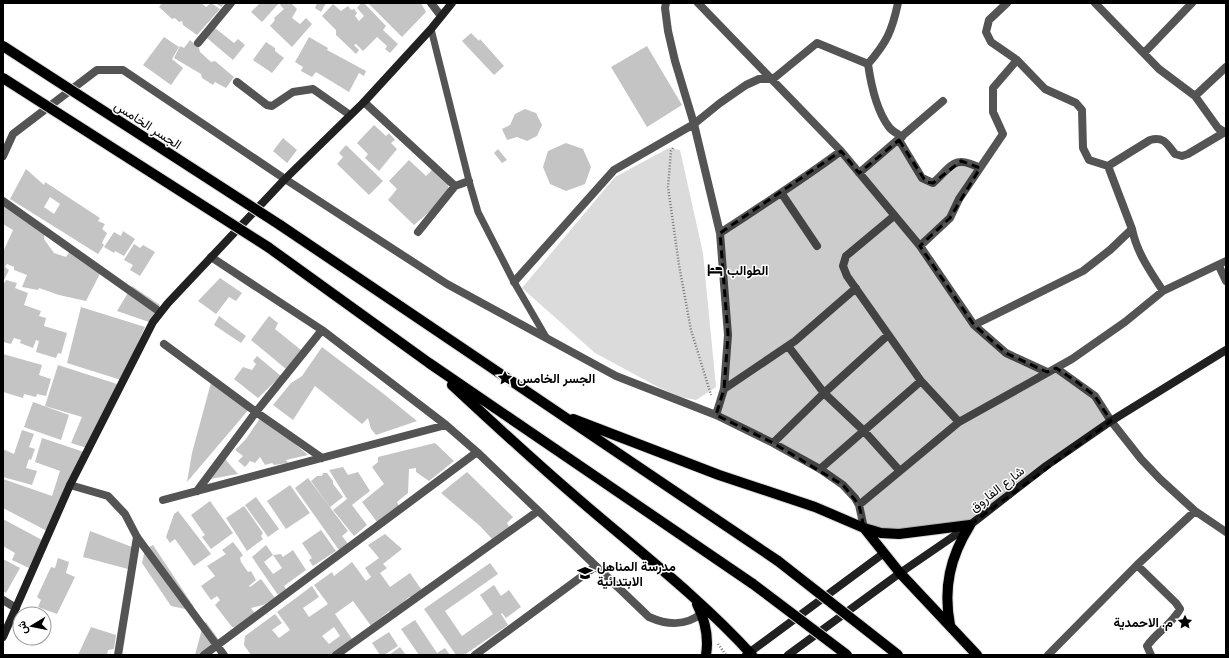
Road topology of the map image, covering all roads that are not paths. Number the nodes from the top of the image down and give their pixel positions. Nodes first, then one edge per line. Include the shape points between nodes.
1 (231, 3) edge
2 (431, 3) edge
3 (452, 3) edge
4 (666, 3) edge
5 (698, 3) edge
6 (898, 3) edge
7 (1007, 3) edge
8 (1096, 3) edge
9 (1192, 3) edge
10 (441, 16) junction
11 (431, 29) junction
12 (198, 43) dead end
13 (3, 46) edge
14 (1144, 53) junction
15 (1017, 60) junction
16 (868, 64) junction
17 (1226, 67) edge
18 (3, 78) edge
19 (773, 79) junction
20 (237, 82) dead end
21 (1195, 96) junction
22 (943, 101) dead end
23 (364, 102) junction
24 (350, 115) junction
25 (694, 124) junction
26 (1226, 132) edge
27 (900, 139) junction
28 (841, 151) junction
29 (3, 156) edge
30 (1108, 166) junction
31 (980, 168) junction
32 (859, 173) junction
33 (285, 179) junction
34 (469, 181) junction
35 (455, 186) junction
36 (782, 194) junction
37 (3, 201) edge
38 (894, 216) junction
39 (1132, 229) junction
40 (418, 232) dead end
41 (720, 233) junction
42 (817, 246) dead end
43 (920, 246) junction
44 (211, 257) junction
45 (1226, 261) edge
46 (1219, 266) junction
47 (1226, 281) edge
48 (514, 282) junction
49 (856, 288) junction
50 (1164, 291) junction
51 (160, 312) junction
52 (974, 325) junction
53 (322, 330) junction
54 (888, 335) junction
55 (546, 337) junction
56 (164, 344) dead end
57 (788, 346) junction
58 (1226, 350) edge
59 (429, 363) junction
60 (1056, 368) junction
61 (1047, 372) junction
62 (922, 381) junction
63 (724, 389) junction
64 (824, 393) junction
65 (256, 412) junction
66 (560, 415) junction
67 (716, 415) junction
68 (1111, 421) junction
69 (958, 422) junction
70 (446, 425) junction
71 (864, 431) junction
72 (773, 443) junction
73 (477, 452) junction
74 (322, 458) junction
75 (820, 469) junction
76 (898, 470) junction
77 (70, 486) junction
78 (197, 491) junction
79 (163, 500) dead end
80 (859, 506) junction
81 (538, 511) junction
82 (1195, 511) junction
83 (970, 525) junction
84 (864, 528) junction
85 (1226, 532) edge
86 (137, 536) junction
87 (884, 553) junction
88 (1137, 565) junction
89 (596, 566) junction
90 (900, 573) junction
91 (693, 597) junction
92 (3, 600) edge
93 (13, 606) edge
94 (17, 606) edge
95 (702, 613) junction
96 (12, 617) edge
97 (950, 625) junction
98 (3, 637) edge
99 (217, 646) junction
100 (750, 654) edge
101 (118, 655) edge
102 (204, 655) edge
103 (224, 655) edge
104 (336, 655) edge
105 (475, 655) edge
106 (706, 655) edge
107 (788, 655) edge
108 (847, 655) edge
109 (898, 655) edge
110 (977, 655) edge
111 (1048, 655) edge
112 (1151, 655) edge

1 - 12 street
2 - 10 street
3 - 10 street
4 - 25 street via 675,61
5 - 19 street
6 - 16 street via 894,25 885,44
7 - 15 street via 989,20 986,32 991,42
8 - 14 street
9 - 14 street
10 - 11 street
11 - 23 street
11 - 34 lane
13 - 66 main road, الجسر الخامس, bridge via 280,225
14 - 21 street via 1159,69
15 - 30 street via 1045,89 1076,104 1082,110 1083,148 1089,160
15 - 31 street via 993,88 993,112 1003,134
16 - 19 street via 817,43
16 - 27 street via 872,86 880,107 889,128
17 - 21 street
18 - 59 main road, bridge via 268,247
19 - 25 street via 759,79 746,85
19 - 28 street
20 - 24 street via 267,105 276,105 292,92 313,90
21 - 26 street via 1218,128
22 - 27 street
23 - 24 street
23 - 35 street
24 - 33 street
25 - 41 street
25 - 48 street via 614,170
26 - 30 street via 1182,156 1175,154 1164,140 1150,140
27 - 31 street via 926,182 933,183 953,164 961,161 967,161
27 - 32 street
28 - 32 street
28 - 36 street
29 - 33 street via 13,134 97,70 123,70
30 - 39 street
31 - 43 street via 959,199 950,218
32 - 38 street
33 - 44 street
33 - 55 street via 447,284
34 - 35 street
34 - 48 lane via 478,212
35 - 40 street
36 - 41 street
36 - 42 street
37 - 51 street
38 - 43 street
38 - 49 street via 846,256 843,266
39 - 50 street via 1135,245
39 - 52 street via 1083,271
41 - 63 street via 728,335
43 - 52 street
44 - 51 street
44 - 53 street
45 - 46 street
46 - 47 street
46 - 50 street
48 - 55 lane
49 - 54 street
49 - 57 street
50 - 60 street via 1125,322
51 - 77 street via 146,334
52 - 61 street via 1006,353
53 - 65 street
53 - 70 street
54 - 62 street
54 - 64 street
55 - 67 street via 616,376
56 - 65 street
57 - 63 street
57 - 64 street
58 - 68 street, شارع الفاروق
59 - 91 main road via 553,478
59 - 108 main road, bridge via 753,584
60 - 61 street
60 - 68 street via 1095,396
61 - 69 street
62 - 69 street
62 - 71 street
63 - 67 street
64 - 71 street
64 - 72 street
65 - 74 street
65 - 78 street
66 - 84 main road via 719,475 815,507
66 - 109 main road, الجسر الخامس, bridge via 778,561
67 - 72 street
68 - 82 street via 1141,459
68 - 83 street, شارع الفاروق via 1046,466
69 - 76 street
70 - 73 street
70 - 74 street
71 - 75 street
71 - 76 street
72 - 75 street
73 - 81 street
73 - 99 street
74 - 78 street
75 - 80 street via 850,491
76 - 80 street
77 - 86 street via 108,496 125,514
77 - 94 street
78 - 79 street
80 - 84 street
81 - 89 street
81 - 104 street
82 - 85 street
82 - 88 street
83 - 84 main road via 899,534 881,533
83 - 90 street, شارع الفاروق
83 - 97 main road via 960,540 949,573 947,608
84 - 87 main road
86 - 99 street
86 - 101 street
87 - 90 main road
87 - 100 street
88 - 111 street
88 - 112 street via 1180,609 1177,616 1156,634 1147,646
89 - 95 street via 640,609 659,622 683,623 694,620
89 - 105 street
90 - 97 main road
90 - 107 street, شارع الفاروق
91 - 95 main road
91 - 100 main road
92 - 93 street
95 - 106 main road via 707,637
96 - 98 street
97 - 110 main road
99 - 102 street
99 - 103 street

